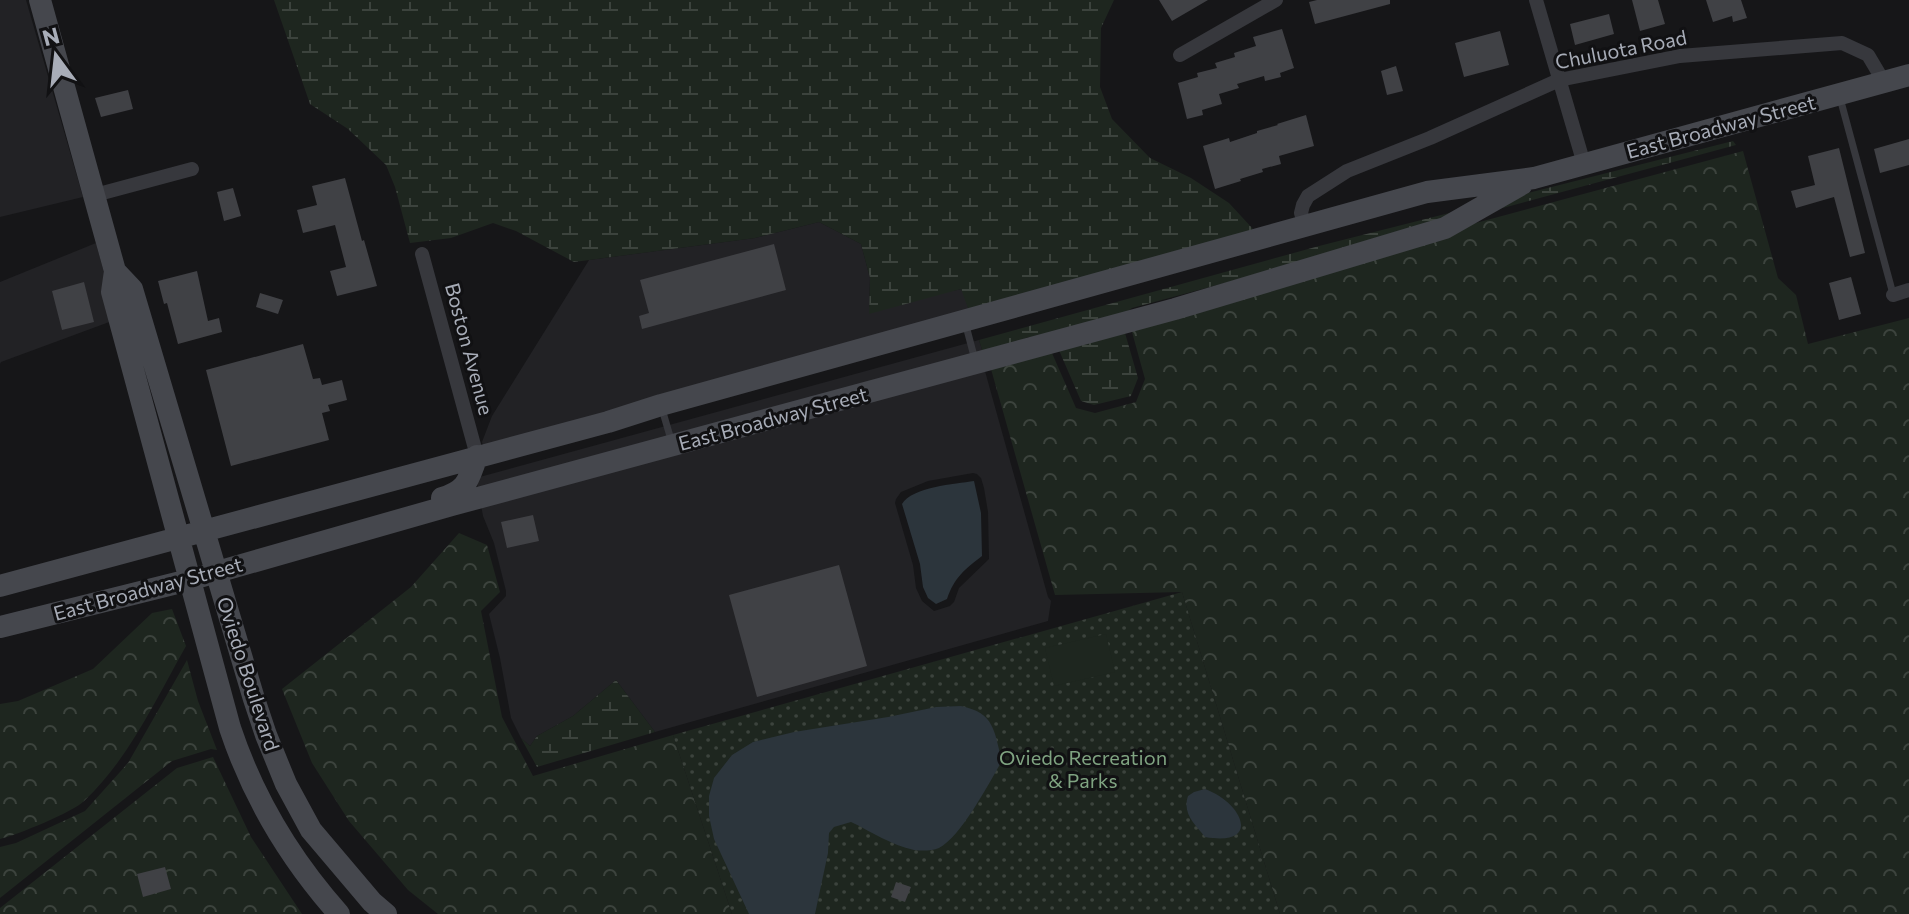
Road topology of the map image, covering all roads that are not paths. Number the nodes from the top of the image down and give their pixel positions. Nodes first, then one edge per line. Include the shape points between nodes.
1 (40, 0) edge
2 (1276, 0) edge
3 (1536, 0) edge
4 (1180, 55) dead end
5 (1909, 75) edge
6 (1559, 80) junction
7 (1884, 82) junction
8 (1839, 95) junction
9 (1584, 164) junction
10 (192, 169) dead end
11 (1534, 178) junction
12 (95, 195) junction
13 (1305, 226) junction
14 (422, 254) dead end
15 (115, 271) junction
16 (1909, 290) edge
17 (1893, 295) joint
18 (964, 320) junction
19 (976, 363) junction
20 (661, 405) junction
21 (672, 446) junction
22 (477, 456) junction
23 (204, 530) junction
24 (179, 538) junction
25 (307, 546) junction
26 (216, 573) junction
27 (189, 580) junction
28 (0, 586) edge
29 (0, 627) edge
30 (339, 914) edge
31 (386, 914) edge

1 - 12 main road, Oviedo Boulevard
2 - 4 street
3 - 6 street
5 - 7 main road, East Broadway Street
6 - 7 street, Chuluota Road via 1680,56 1842,43 1868,55
6 - 9 street
6 - 13 street, Chuluota Road via 1347,171 1308,196 1301,213
7 - 8 main road, East Broadway Street
8 - 9 main road, East Broadway Street
8 - 17 lane
9 - 11 main road, East Broadway Street
10 - 12 street
11 - 13 main road, East Broadway Street via 1427,192
11 - 19 main road, East Broadway Street via 1445,228
12 - 15 main road, Oviedo Boulevard
13 - 18 main road, East Broadway Street
14 - 22 street, Boston Avenue
15 - 23 main road, Oviedo Boulevard via 132,289
15 - 24 main road, Oviedo Boulevard via 112,292
16 - 17 street
18 - 19 lane
18 - 20 main road, East Broadway Street
19 - 21 main road, East Broadway Street
20 - 21 lane
20 - 22 main road, East Broadway Street
21 - 25 main road, East Broadway Street
22 - 23 main road, East Broadway Street
22 - 25 main road via 467,484 458,491 327,528
23 - 24 main road, East Broadway Street
23 - 26 main road, Oviedo Boulevard
24 - 27 main road, Oviedo Boulevard
24 - 28 main road, East Broadway Street
25 - 26 main road, East Broadway Street
26 - 27 main road, East Broadway Street
26 - 31 main road, Oviedo Boulevard via 286,784 311,830
27 - 29 main road, East Broadway Street
27 - 30 main road, Oviedo Boulevard via 230,728 259,800

